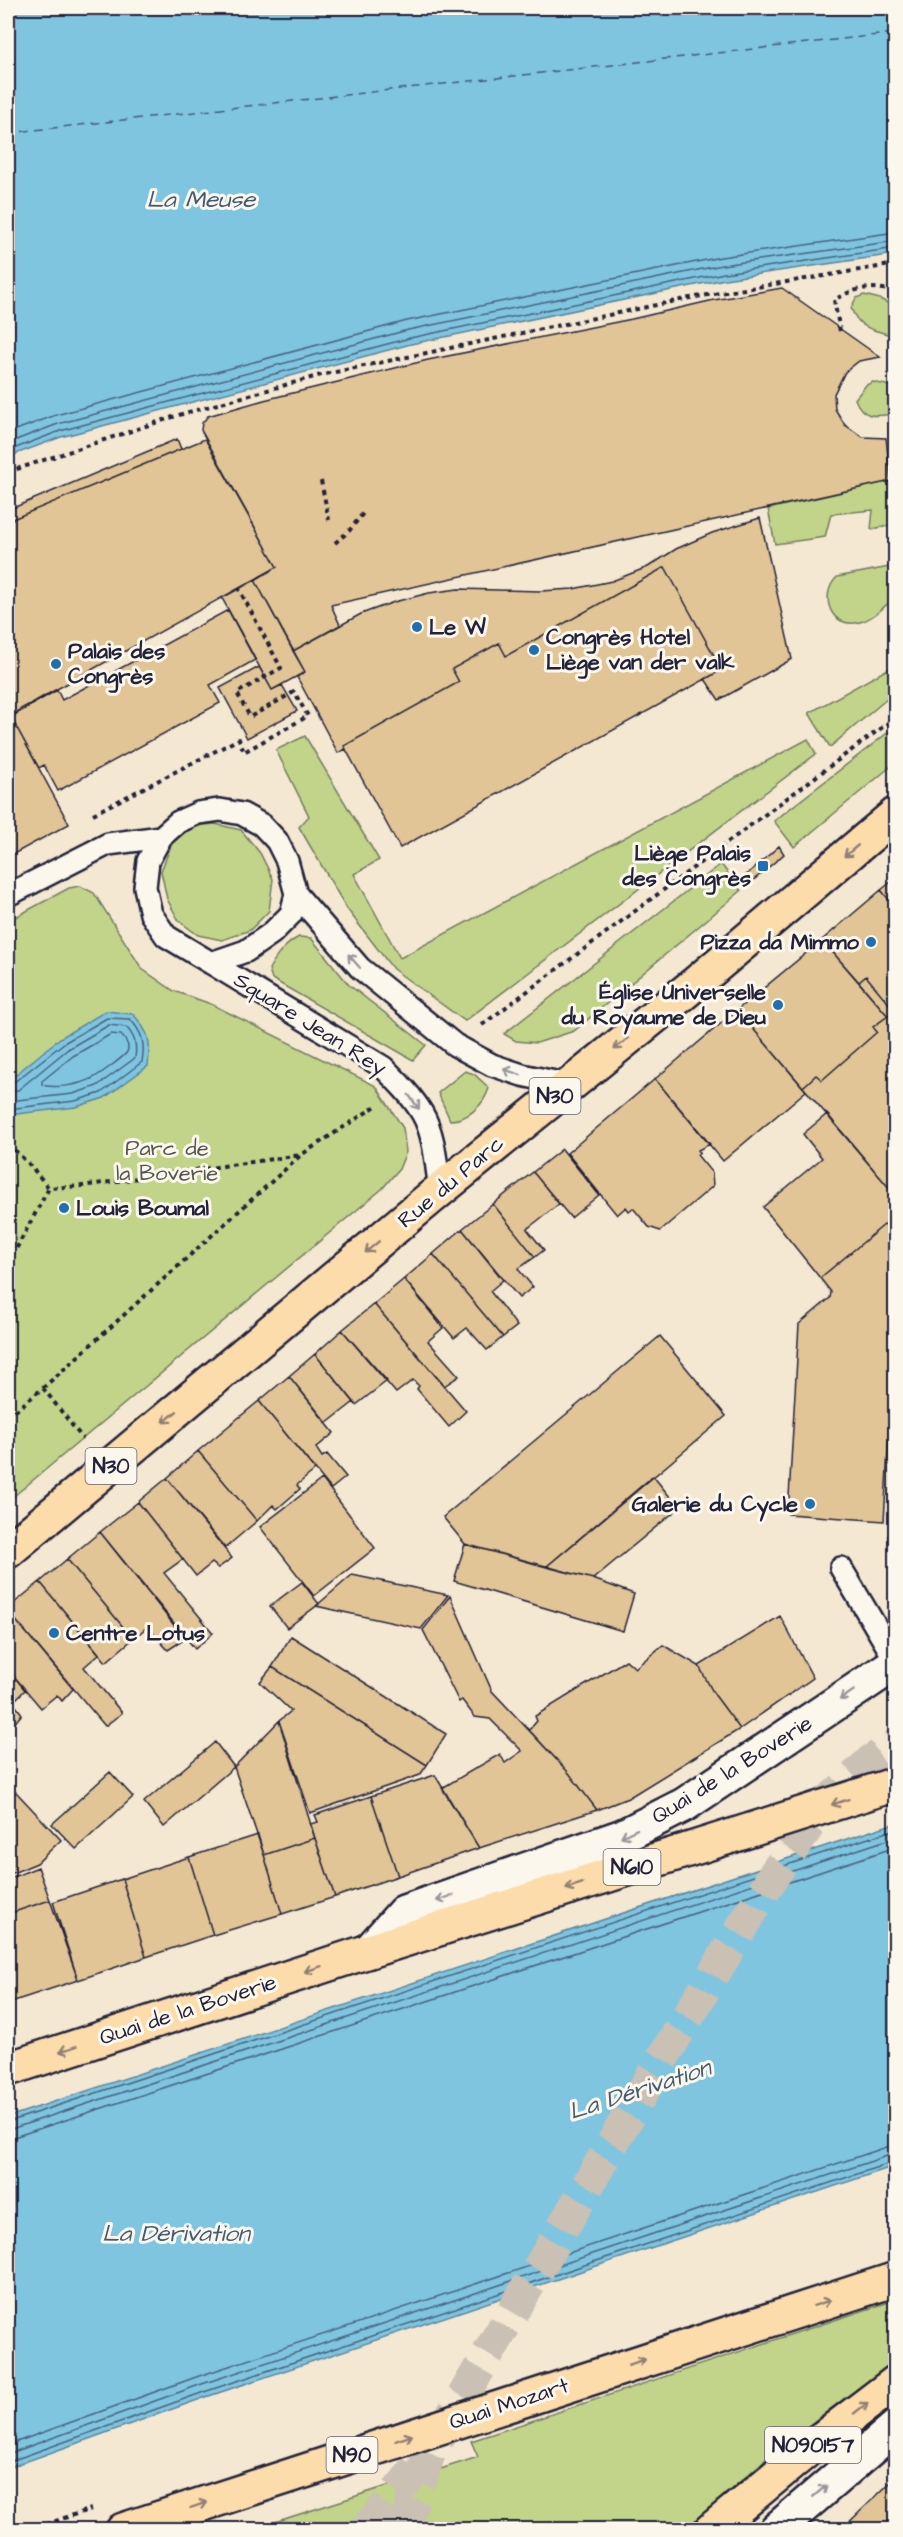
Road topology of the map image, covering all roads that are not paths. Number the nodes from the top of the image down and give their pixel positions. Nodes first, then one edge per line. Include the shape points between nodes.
1 (896, 814) edge
2 (161, 837) junction
3 (296, 894) junction
4 (8, 895) edge
5 (211, 963) junction
6 (569, 1084) junction
7 (440, 1190) junction
8 (8, 1551) edge
9 (841, 1568) dead end
10 (896, 1662) edge
11 (896, 1784) edge
12 (369, 1951) junction
13 (8, 2069) edge
14 (896, 2279) edge
15 (896, 2382) edge
16 (896, 2427) edge
17 (721, 2523) edge
18 (123, 2529) edge
19 (776, 2529) edge

1 -> 6 main road, Rue du Parc / N30
2 - 3 lane, Square Jean Rey via 178,822 198,813 220,810 242,814 262,825 277,841
2 - 4 lane via 108,844
2 - 5 lane, Square Jean Rey via 148,861 145,887 151,914 166,936
3 - 5 lane, Square Jean Rey via 291,914 272,933 246,951
6 -> 3 lane, Square Jean Rey via 492,1065 455,1045 360,968
5 -> 7 lane, Square Jean Rey via 383,1067 423,1114 435,1151
6 - 7 main road, Rue du Parc / N30
7 -> 8 main road, Rue du Parc / N30
9 - 10 lane
10 -> 12 street, Quai de la Boverie via 684,1805 623,1836 404,1912
11 -> 12 main road, Quai de la Boverie / N610
12 -> 13 main road, Quai de la Boverie / N610
18 -> 14 main road, Quai Mozart / N90
17 -> 15 main road, N090157
19 -> 16 street

